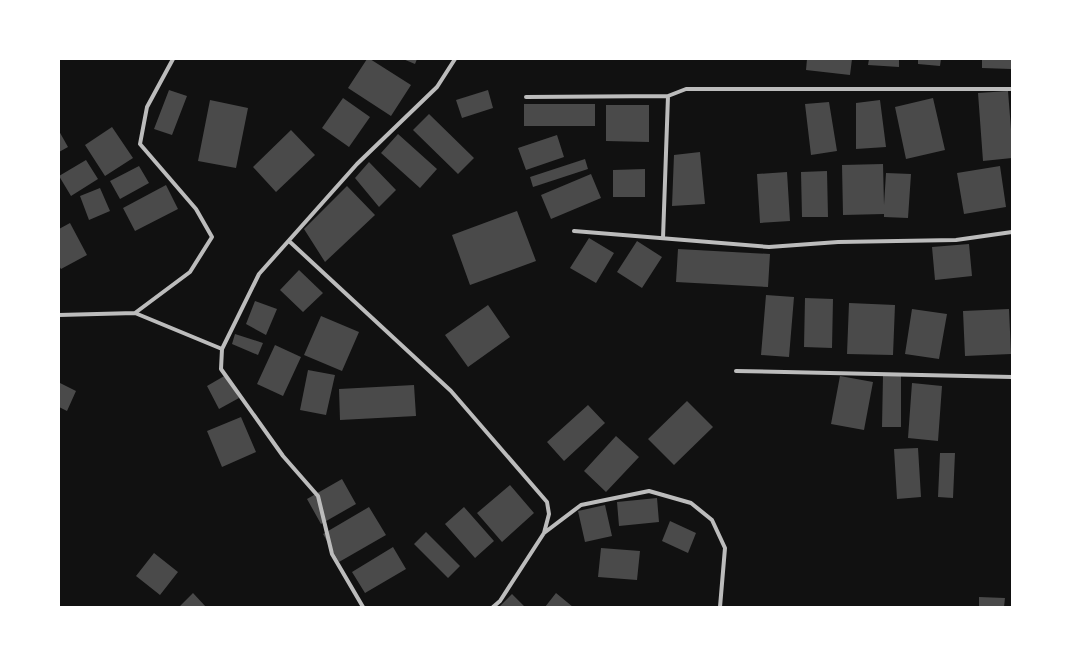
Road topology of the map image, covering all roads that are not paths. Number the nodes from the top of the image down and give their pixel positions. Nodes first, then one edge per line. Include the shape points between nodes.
1 (173, 59) edge
2 (455, 59) edge
3 (1012, 89) edge
4 (668, 96) junction
5 (526, 97) dead end
6 (574, 231) dead end
7 (1012, 232) edge
8 (663, 238) junction
9 (289, 241) junction
10 (135, 313) junction
11 (59, 315) edge
12 (222, 349) junction
13 (736, 371) dead end
14 (1012, 377) edge
15 (544, 534) junction
16 (363, 607) edge
17 (492, 607) edge
18 (720, 607) edge

1 - 10 street via 146,107 140,144 196,209 212,237 190,272
2 - 9 street via 437,87 357,164
3 - 4 street via 686,89
4 - 5 street
4 - 8 street
6 - 8 street
7 - 8 street via 956,240 838,242 769,247
9 - 12 street via 259,274
9 - 15 street via 451,391 546,502 549,514
10 - 11 street
10 - 12 street
12 - 16 street via 221,369 283,456 318,496 332,554
13 - 14 street
15 - 17 street via 500,601
15 - 18 street via 581,504 649,490 691,503 712,520 725,548

